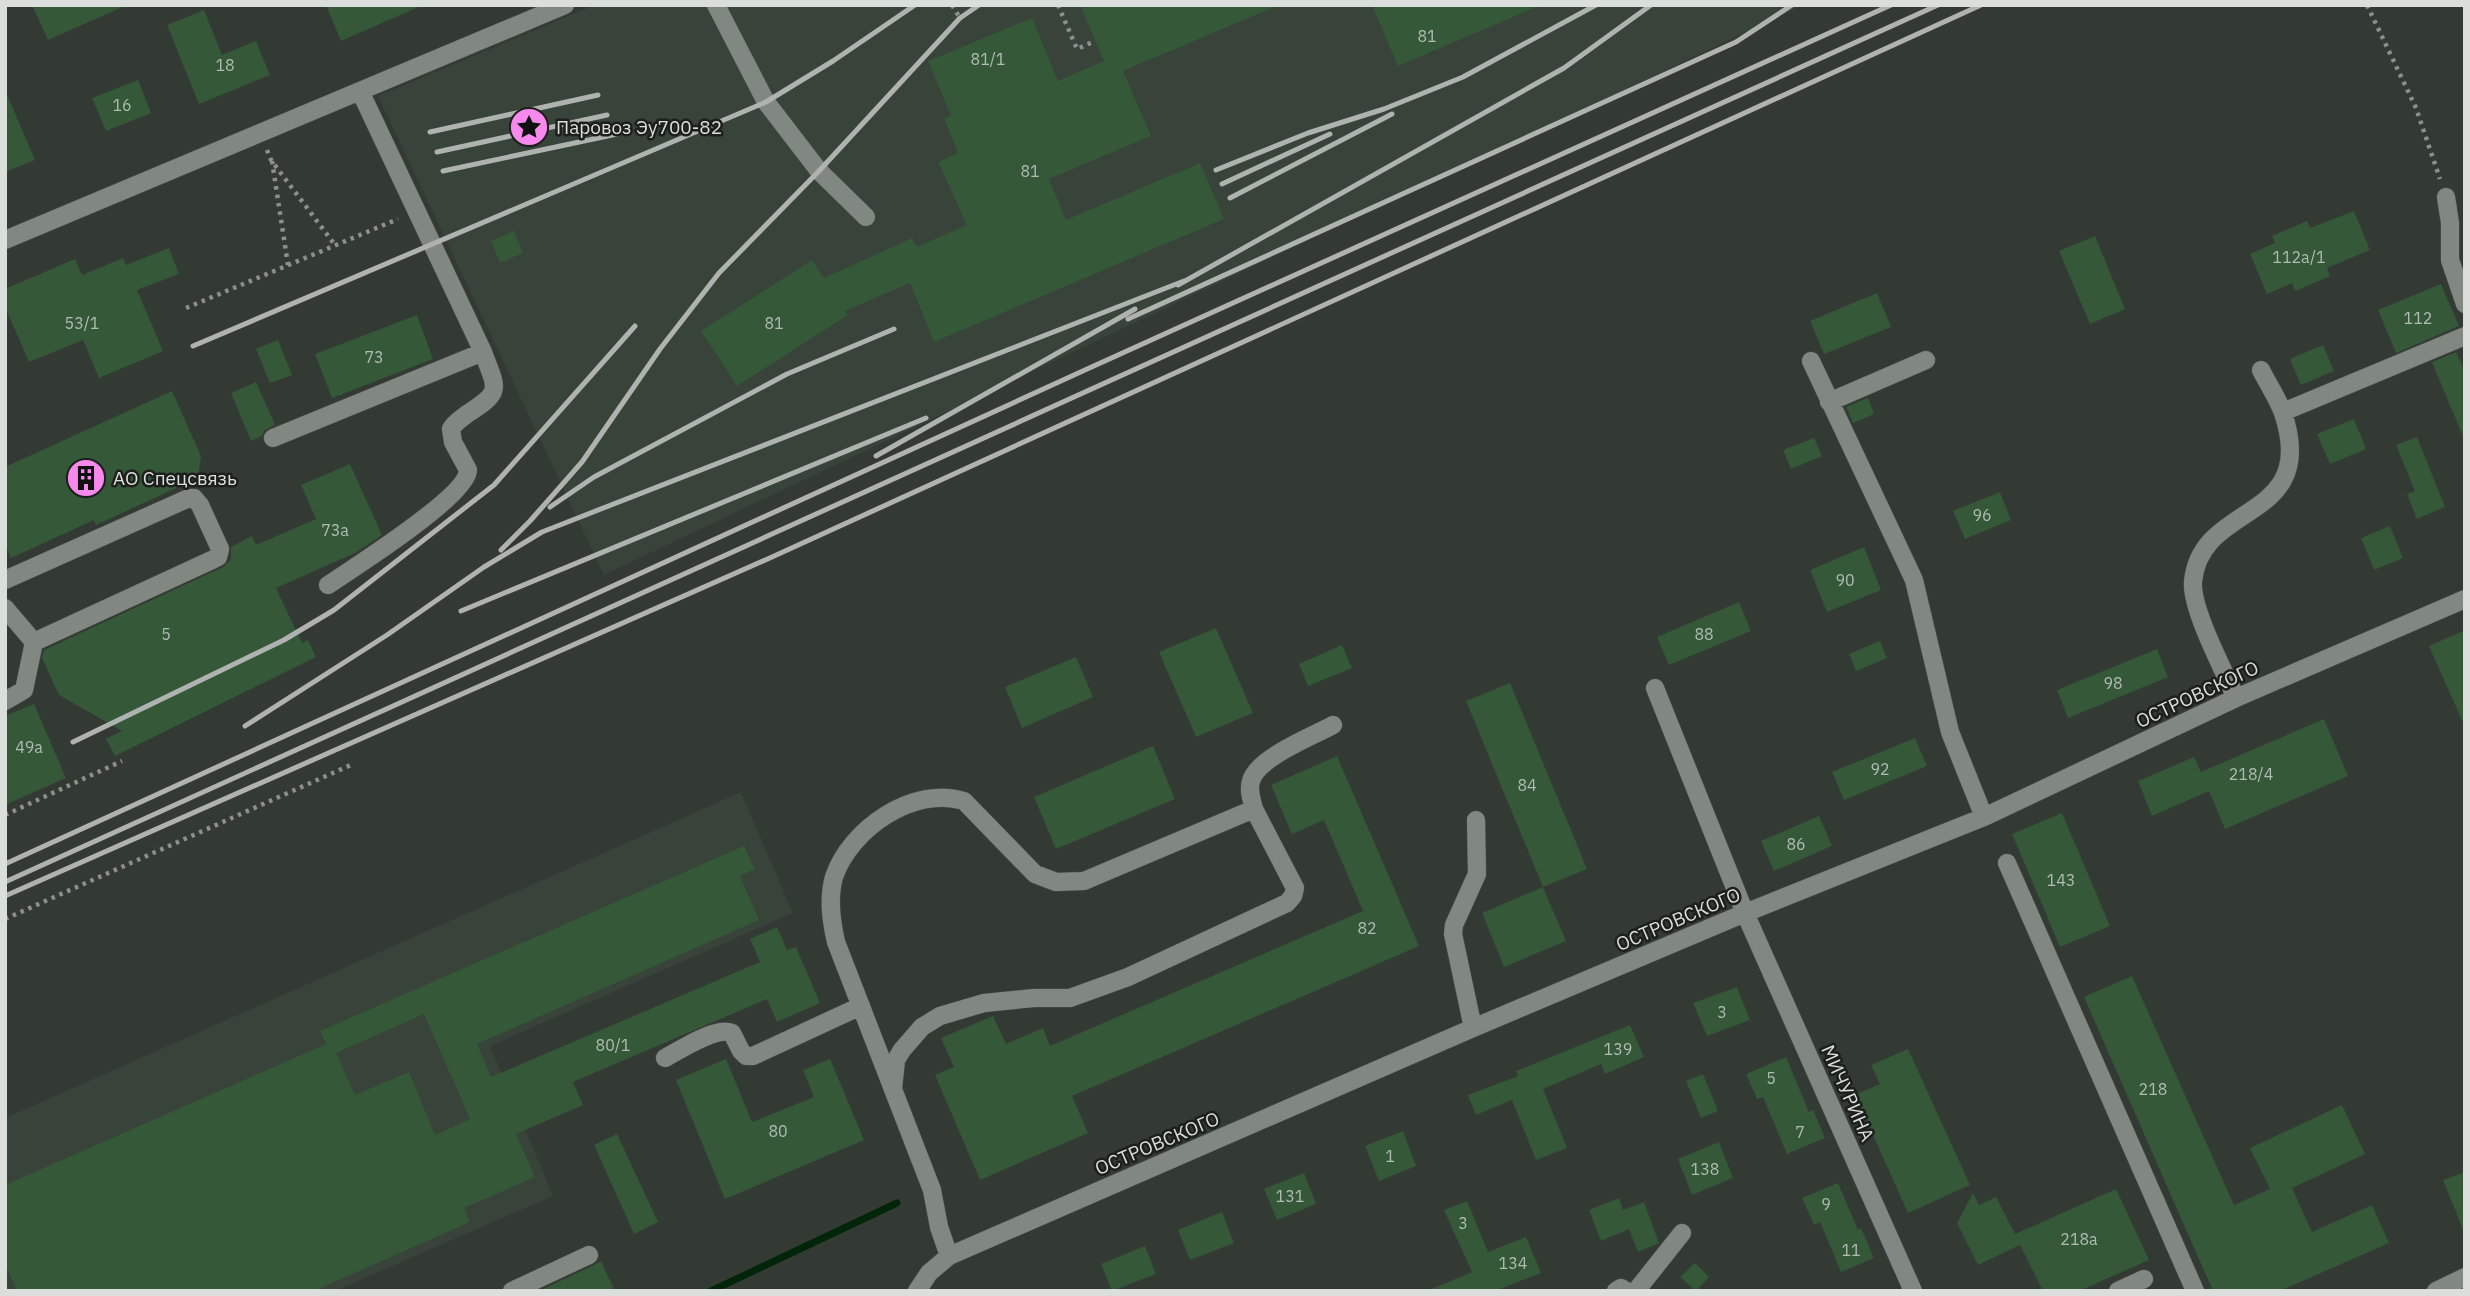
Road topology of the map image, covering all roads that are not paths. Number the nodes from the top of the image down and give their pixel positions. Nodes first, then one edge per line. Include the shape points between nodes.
1 (565, 5) edge
2 (716, 5) edge
3 (361, 93) junction
4 (2446, 197) road end
5 (866, 217) dead end
6 (5, 240) edge
7 (2465, 304) edge
8 (2465, 335) edge
9 (483, 352) junction
10 (1926, 360) dead end
11 (1811, 361) dead end
12 (2261, 370) dead end
13 (1829, 402) junction
14 (2283, 412) junction
15 (273, 438) dead end
16 (5, 580) edge
17 (328, 586) dead end
18 (2465, 599) edge
19 (5, 607) edge
20 (34, 642) junction
21 (1655, 688) dead end
22 (2236, 698) junction
23 (5, 701) edge
24 (1332, 725) dead end
25 (1254, 809) junction
26 (1984, 817) junction
27 (1476, 820) dead end
28 (2007, 863) dead end
29 (1745, 913) junction
30 (861, 1006) junction
31 (1473, 1028) junction
32 (665, 1058) dead end
33 (893, 1089) junction
34 (1682, 1233) dead end
35 (589, 1255) dead end
36 (949, 1256) junction
37 (2465, 1277) edge
38 (2144, 1279) dead end
39 (512, 1291) edge
40 (917, 1291) edge
41 (1616, 1291) edge
42 (1626, 1291) edge
43 (1636, 1291) edge
44 (1913, 1291) edge
45 (2118, 1291) edge
46 (2194, 1291) edge
47 (2436, 1291) edge

1 - 3 street
2 - 5 street via 766,102 819,171
3 - 6 street
3 - 9 street
4 - 7 street via 2450,260
8 - 14 street
9 - 15 street
9 - 17 street via 495,392 451,429 468,470 465,480 431,512
10 - 13 street
11 - 13 street
12 - 14 street
13 - 26 street via 1914,580 1950,732
14 - 22 street via 2290,455 2288,475 2271,496 2220,532 2204,550 2193,584 2201,616
16 - 20 street via 183,499 194,498 201,505 219,545 218,557
18 - 22 street, ОСТРОВСКОГО
19 - 20 street
20 - 23 street via 24,690
21 - 29 street, МИЧУРИНА
22 - 26 street, ОСТРОВСКОГО
24 - 25 street via 1261,764 1251,779
25 - 30 street via 1084,881 1071,882 1035,874 964,801 950,796 915,800 862,835 844,855 834,878 832,926
25 - 33 street via 1295,888 1287,903 1128,977 1070,998 984,1003 940,1016 922,1027 902,1050 896,1060
26 - 29 street, ОСТРОВСКОГО
27 - 31 street via 1477,874 1454,925
28 - 46 street
29 - 31 street, ОСТРОВСКОГО
29 - 44 street, МИЧУРИНА
30 - 32 street via 753,1056 746,1056 726,1030
30 - 33 street
31 - 36 street, ОСТРОВСКОГО
33 - 36 street via 932,1190
34 - 43 street
35 - 39 street
36 - 40 street, ОСТРОВСКОГО
37 - 47 street
38 - 45 street
41 - 42 street

